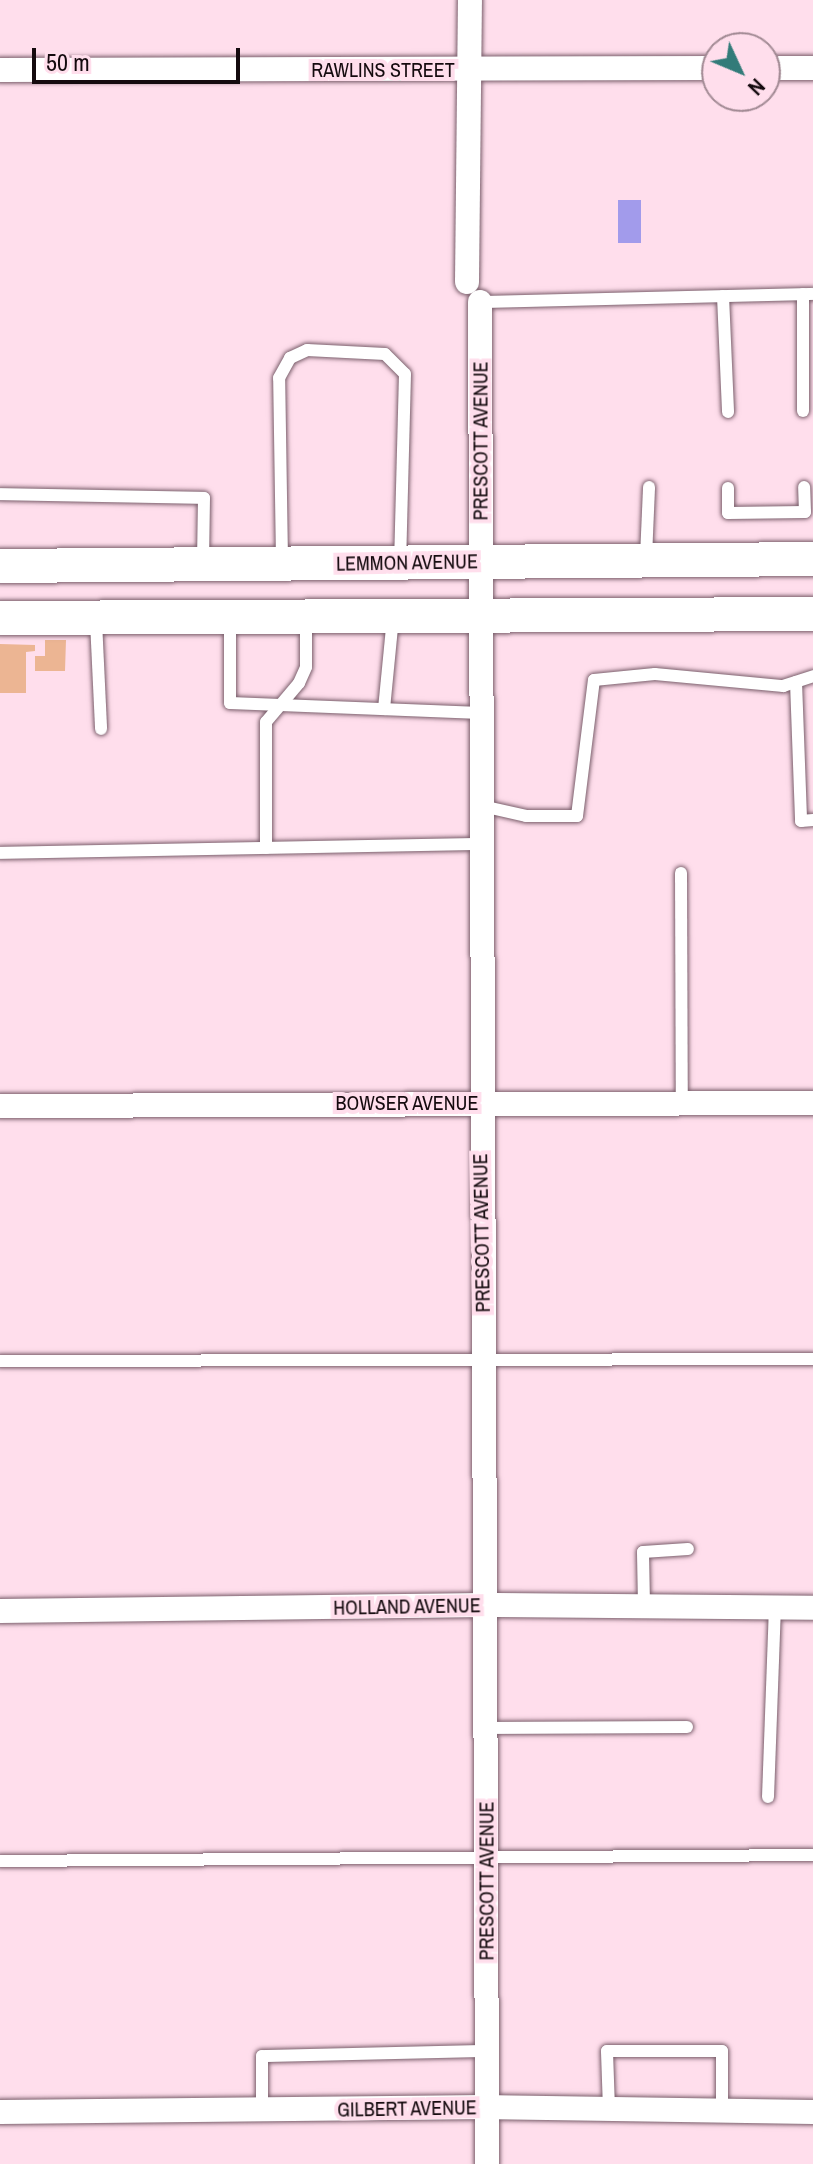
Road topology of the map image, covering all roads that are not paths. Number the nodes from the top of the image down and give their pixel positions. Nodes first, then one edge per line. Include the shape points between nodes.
1 (470, 0) edge
2 (701, 68) edge
3 (781, 68) edge
4 (813, 68) edge
5 (469, 69) junction
6 (0, 70) edge
7 (473, 292) junction
8 (808, 294) edge
9 (723, 296) junction
10 (803, 411) dead end
11 (728, 412) dead end
12 (649, 487) dead end
13 (804, 487) dead end
14 (728, 488) dead end
15 (0, 494) edge
16 (813, 559) edge
17 (646, 560) junction
18 (400, 562) junction
19 (481, 562) junction
20 (282, 563) junction
21 (203, 564) junction
22 (0, 566) edge
23 (813, 614) edge
24 (481, 615) junction
25 (306, 616) junction
26 (394, 616) junction
27 (230, 617) junction
28 (0, 618) edge
29 (96, 618) junction
30 (813, 667) edge
31 (813, 676) edge
32 (796, 682) junction
33 (277, 705) junction
34 (384, 709) junction
35 (481, 713) junction
36 (101, 729) dead end
37 (482, 806) junction
38 (813, 820) edge
39 (482, 844) junction
40 (266, 848) junction
41 (0, 853) edge
42 (681, 873) dead end
43 (479, 1102) junction
44 (682, 1103) junction
45 (813, 1103) edge
46 (0, 1106) edge
47 (484, 1358) junction
48 (813, 1359) edge
49 (0, 1361) edge
50 (688, 1549) dead end
51 (485, 1605) junction
52 (644, 1605) junction
53 (775, 1608) junction
54 (813, 1608) edge
55 (0, 1611) edge
56 (687, 1727) dead end
57 (485, 1728) junction
58 (768, 1797) dead end
59 (813, 1855) edge
60 (486, 1858) junction
61 (0, 1861) edge
62 (486, 2051) junction
63 (487, 2107) junction
64 (609, 2109) junction
65 (722, 2111) junction
66 (0, 2112) edge
67 (262, 2112) junction
68 (813, 2112) edge
69 (487, 2164) edge

1 - 5 street, PRESCOTT AVENUE
2 - 5 street, RAWLINS STREET
3 - 4 street
5 - 6 street, RAWLINS STREET
5 - 7 street, PRESCOTT AVENUE
7 - 9 lane
7 - 19 street, PRESCOTT AVENUE
8 - 9 lane
8 - 10 lane
9 - 11 lane
12 - 17 lane
13 - 14 lane via 805,512 743,513 728,513
15 - 21 lane via 204,498
16 - 17 main road, LEMMON AVENUE
17 - 19 main road, LEMMON AVENUE
18 - 19 main road, LEMMON AVENUE
18 - 20 main road, LEMMON AVENUE
18 - 20 lane via 405,374 385,354 307,350 290,358 279,378
19 - 24 street, PRESCOTT AVENUE
20 - 21 main road, LEMMON AVENUE
21 - 22 main road, LEMMON AVENUE
23 - 24 main road
24 - 26 main road
24 - 35 street, PRESCOTT AVENUE
25 - 26 main road
25 - 27 main road
25 - 33 lane via 306,667 299,683
26 - 34 lane
27 - 29 main road
27 - 33 lane via 230,703
28 - 29 main road
29 - 36 lane
30 - 31 lane
31 - 32 lane
32 - 37 lane via 655,674 594,680 577,816 526,816
32 - 38 lane via 801,821
33 - 34 lane
33 - 40 lane via 266,722
34 - 35 lane
35 - 37 street, PRESCOTT AVENUE
37 - 39 street, PRESCOTT AVENUE
39 - 40 lane
39 - 43 street, PRESCOTT AVENUE
40 - 41 lane
42 - 44 lane
43 - 44 street, BOWSER AVENUE
43 - 46 street, BOWSER AVENUE
43 - 47 street, PRESCOTT AVENUE
44 - 45 street, BOWSER AVENUE
47 - 48 lane
47 - 49 lane
47 - 51 street, PRESCOTT AVENUE
50 - 52 lane via 643,1552
51 - 52 street, HOLLAND AVENUE
51 - 55 street, HOLLAND AVENUE
51 - 57 street, PRESCOTT AVENUE
52 - 53 street, HOLLAND AVENUE
53 - 54 street, HOLLAND AVENUE
53 - 58 lane
56 - 57 lane
57 - 60 street, PRESCOTT AVENUE
59 - 60 lane
60 - 61 lane
60 - 62 street, PRESCOTT AVENUE
62 - 63 street, PRESCOTT AVENUE
62 - 67 lane via 262,2056
63 - 64 street, GILBERT AVENUE
63 - 67 street, GILBERT AVENUE
63 - 69 street, PRESCOTT AVENUE
64 - 65 street, GILBERT AVENUE
64 - 65 lane via 607,2051 722,2051
65 - 68 street, GILBERT AVENUE
66 - 67 street, GILBERT AVENUE

